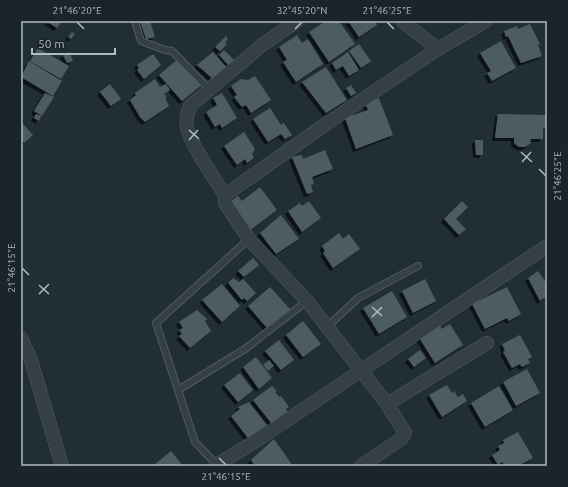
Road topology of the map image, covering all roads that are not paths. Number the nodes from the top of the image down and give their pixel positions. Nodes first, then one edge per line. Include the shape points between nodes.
1 (136, 21) edge
2 (402, 21) edge
3 (486, 21) edge
4 (289, 25) edge
5 (438, 49) junction
6 (209, 89) junction
7 (225, 195) junction
8 (250, 239) junction
9 (547, 246) edge
10 (418, 266) dead end
11 (307, 301) junction
12 (327, 327) junction
13 (21, 338) edge
14 (487, 343) dead end
15 (360, 370) junction
16 (178, 390) junction
17 (388, 404) junction
18 (62, 466) edge
19 (217, 466) edge
20 (361, 466) edge

1 - 6 lane via 141,41 172,51
2 - 5 street
3 - 5 street
4 - 6 street
5 - 7 street
6 - 7 street via 190,106 186,116 187,129 200,156
7 - 8 street via 224,203
8 - 11 street
8 - 16 lane via 156,323
9 - 15 street
10 - 12 lane via 358,298
11 - 12 street
11 - 16 lane via 245,349
12 - 15 street
13 - 18 street via 33,367
14 - 17 street
15 - 17 street
15 - 19 street
16 - 19 lane via 195,442
17 - 20 street via 405,433 401,439

